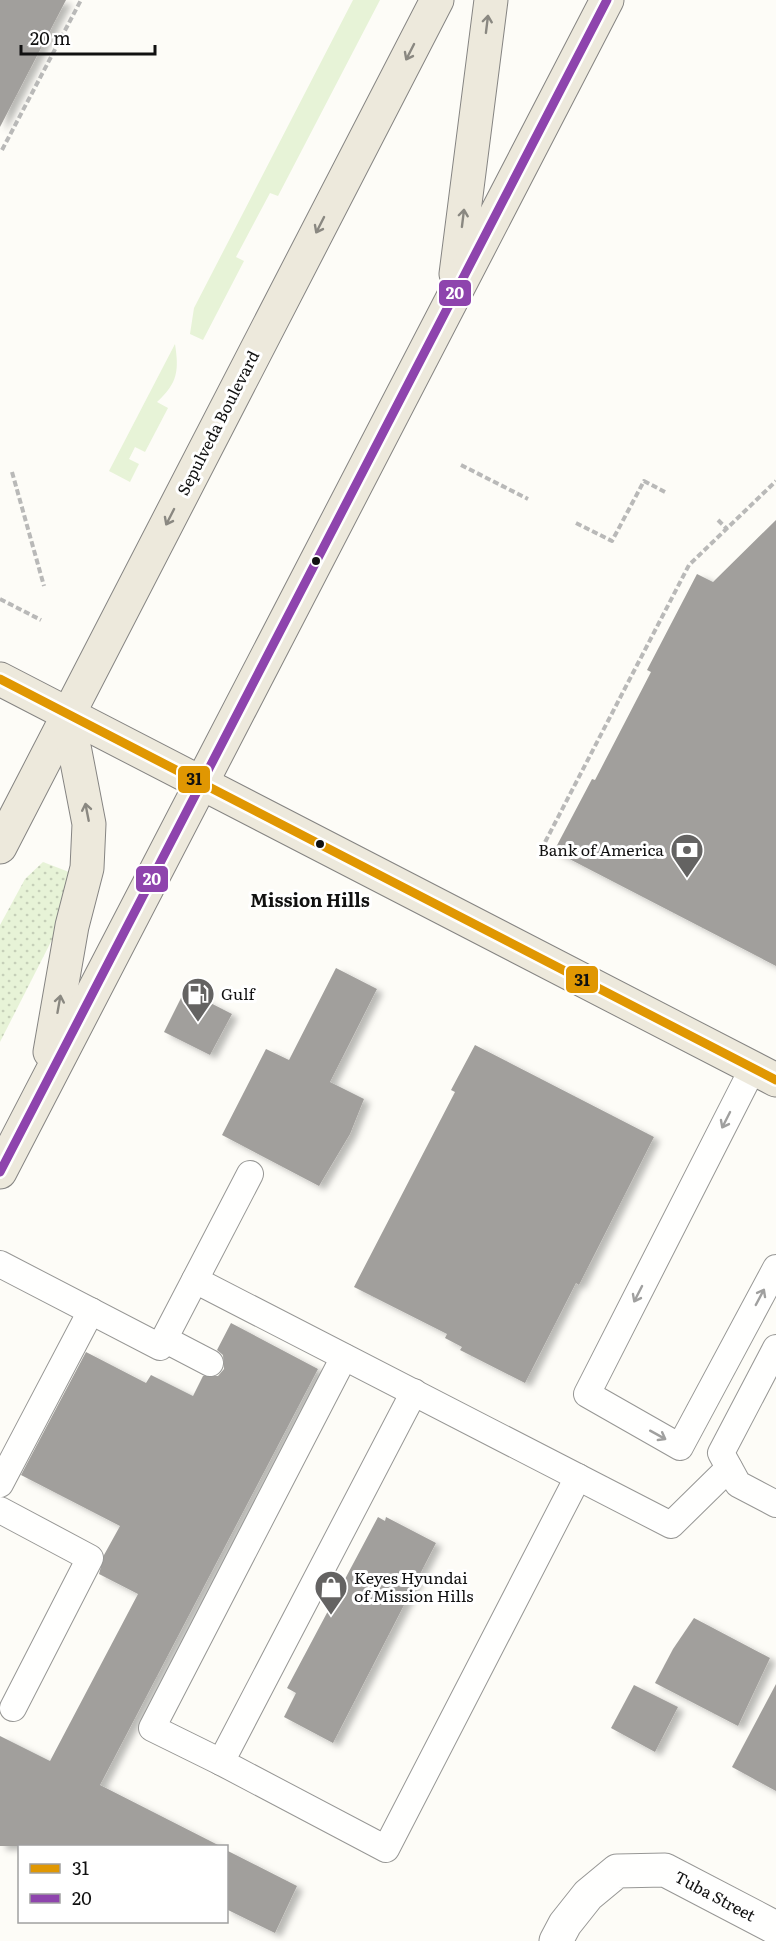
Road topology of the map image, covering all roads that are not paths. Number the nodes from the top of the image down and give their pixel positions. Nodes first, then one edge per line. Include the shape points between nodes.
1 (437, 0) edge
2 (491, 0) edge
3 (607, 0) edge
4 (453, 297) junction
5 (0, 679) edge
6 (68, 715) junction
7 (203, 784) junction
8 (0, 847) edge
9 (764, 1074) edge
10 (45, 1082) junction
11 (0, 1172) edge
12 (250, 1174) dead end
13 (0, 1264) edge
14 (776, 1268) edge
15 (195, 1280) junction
16 (91, 1311) junction
17 (164, 1339) junction
18 (776, 1347) edge
19 (344, 1357) junction
20 (210, 1363) dead end
21 (414, 1392) junction
22 (729, 1468) junction
23 (578, 1477) junction
24 (0, 1484) edge
25 (776, 1504) edge
26 (0, 1510) edge
27 (13, 1708) dead end
28 (221, 1762) junction
29 (776, 1928) edge
30 (556, 1941) edge

1 -> 6 main road, Sepulveda Boulevard
4 -> 2 main road
3 - 4 main road
4 - 7 main road
5 - 6 main road
6 - 7 main road
6 - 8 main road, Sepulveda Boulevard
10 -> 6 main road via 87,857 89,824
7 - 9 main road
7 - 10 main road
9 -> 14 lane via 586,1394 680,1447
10 - 11 main road
12 - 15 lane
13 - 16 lane
15 - 17 lane
15 - 19 lane
16 - 17 lane via 160,1347
16 - 24 lane
17 - 20 lane
18 - 22 lane via 721,1453
19 - 21 lane
19 - 28 lane via 306,1413 152,1728
21 - 23 lane
21 - 28 lane
22 - 23 lane via 671,1525
22 - 25 lane via 738,1484
23 - 28 lane via 386,1849
26 - 27 lane via 90,1558
29 - 30 street, Tuba Street via 665,1870 617,1871 588,1895

